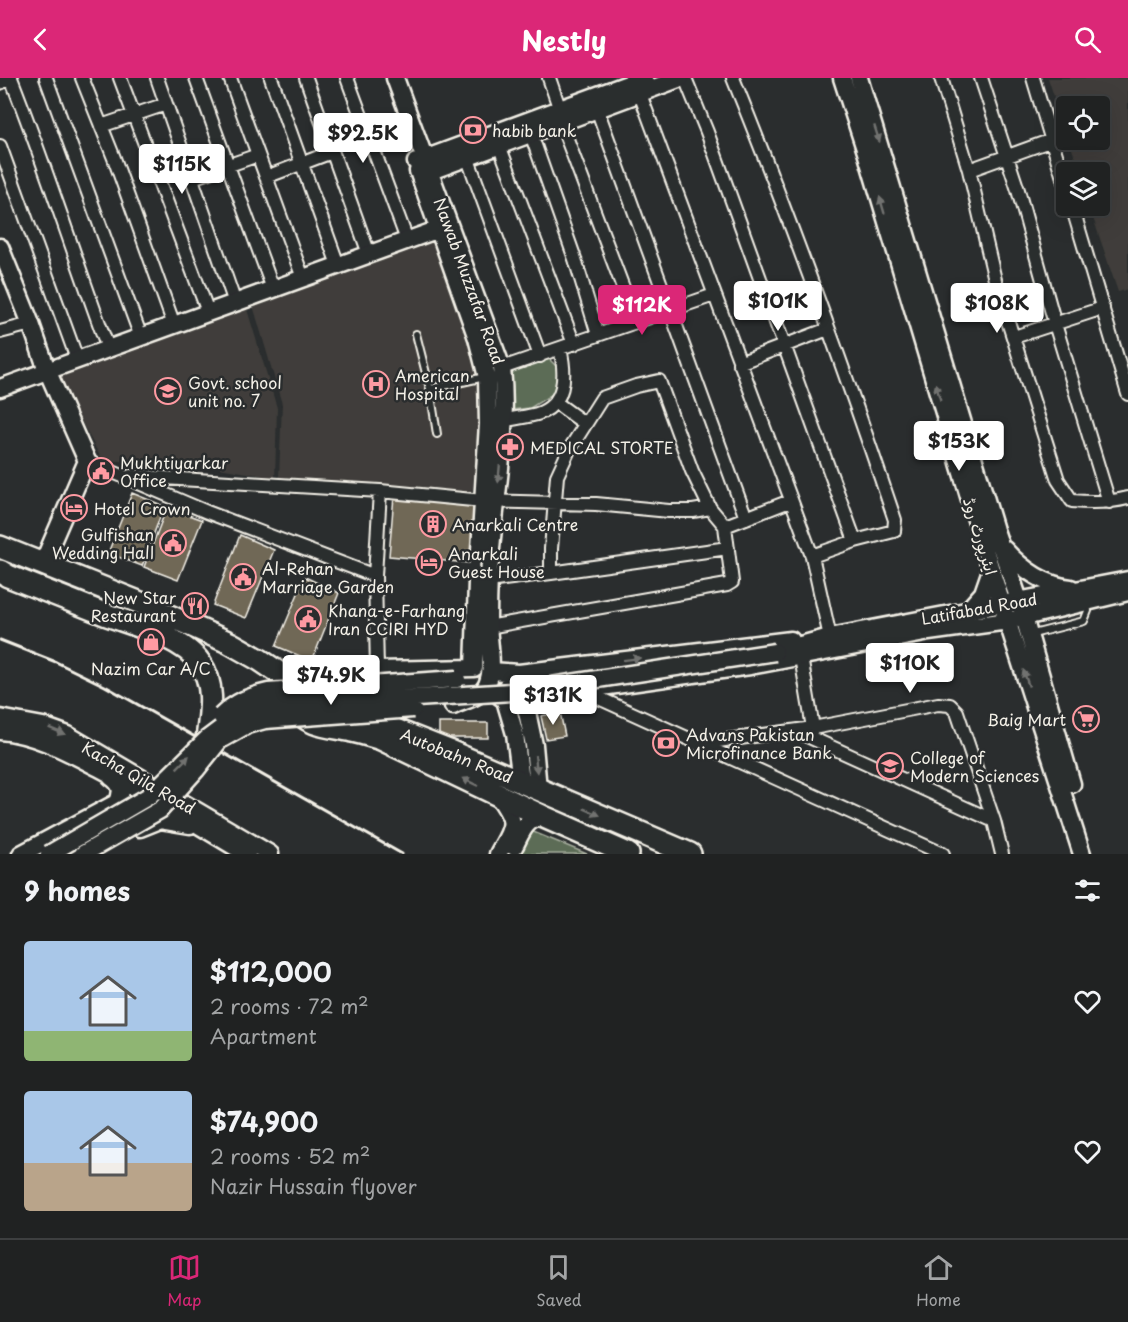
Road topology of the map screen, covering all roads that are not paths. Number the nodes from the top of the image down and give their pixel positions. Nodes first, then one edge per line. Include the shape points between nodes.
1 (11, 78) edge
2 (46, 78) edge
3 (82, 78) edge
4 (120, 78) edge
5 (196, 78) edge
6 (230, 78) edge
7 (271, 78) edge
8 (306, 78) edge
9 (347, 78) edge
10 (384, 78) edge
11 (395, 78) edge
12 (549, 78) edge
13 (683, 78) edge
14 (734, 78) edge
15 (842, 78) edge
16 (859, 78) edge
17 (941, 78) edge
18 (981, 78) edge
19 (1033, 78) edge
20 (160, 79) edge
21 (0, 83) edge
22 (638, 83) edge
23 (166, 104) junction
24 (597, 109) junction
25 (134, 115) junction
26 (560, 116) junction
27 (101, 126) junction
28 (531, 134) junction
29 (1052, 140) junction
30 (500, 145) junction
31 (0, 146) edge
32 (465, 151) junction
33 (332, 152) junction
34 (258, 155) junction
35 (1007, 157) junction
36 (1058, 162) edge
37 (301, 164) junction
38 (228, 165) junction
39 (422, 167) junction
40 (969, 171) junction
41 (266, 177) junction
42 (192, 178) junction
43 (1075, 216) edge
44 (439, 229) junction
45 (407, 240) junction
46 (0, 247) edge
47 (369, 254) junction
48 (338, 265) junction
49 (303, 278) junction
50 (273, 289) junction
51 (714, 295) junction
52 (235, 303) junction
53 (1103, 308) junction
54 (671, 310) junction
55 (208, 312) junction
56 (636, 322) junction
57 (31, 324) junction
58 (1055, 324) junction
59 (174, 325) junction
60 (828, 329) junction
61 (0, 332) edge
62 (416, 334) dead end
63 (598, 335) junction
64 (141, 337) junction
65 (1014, 338) junction
66 (574, 344) junction
67 (785, 345) junction
68 (108, 348) junction
69 (560, 348) junction
70 (540, 356) junction
71 (77, 359) junction
72 (739, 363) junction
73 (502, 368) junction
74 (46, 370) junction
75 (487, 377) junction
76 (0, 388) edge
77 (430, 389) junction
78 (1128, 394) edge
79 (555, 402) junction
80 (503, 421) junction
81 (584, 423) junction
82 (437, 434) dead end
83 (87, 461) junction
84 (122, 475) junction
85 (380, 491) junction
86 (1128, 498) edge
87 (790, 501) junction
88 (490, 502) junction
89 (1109, 502) junction
90 (555, 503) junction
91 (710, 508) junction
92 (746, 518) junction
93 (725, 526) junction
94 (855, 541) junction
95 (1001, 546) junction
96 (0, 547) edge
97 (728, 548) junction
98 (812, 556) junction
99 (42, 565) junction
100 (3, 569) edge
101 (991, 570) junction
102 (551, 573) junction
103 (375, 576) junction
104 (488, 580) junction
105 (1128, 580) edge
106 (1128, 591) edge
107 (1085, 596) junction
108 (1013, 610) junction
109 (967, 611) junction
110 (488, 627) junction
111 (925, 633) junction
112 (1028, 635) junction
113 (830, 637) junction
114 (775, 652) junction
115 (801, 657) junction
116 (377, 670) junction
117 (484, 675) junction
118 (288, 688) junction
119 (581, 690) junction
120 (524, 698) junction
121 (505, 700) junction
122 (453, 706) junction
123 (0, 718) edge
124 (813, 728) junction
125 (0, 731) edge
126 (796, 731) junction
127 (214, 739) junction
128 (697, 744) junction
129 (74, 755) junction
130 (530, 785) junction
131 (498, 796) junction
132 (542, 816) junction
133 (994, 821) junction
134 (203, 828) junction
135 (21, 854) edge
136 (49, 854) edge
137 (82, 854) edge
138 (96, 854) edge
139 (248, 854) edge
140 (270, 854) edge
141 (498, 854) edge
142 (510, 854) edge
143 (628, 854) edge
144 (690, 854) edge
145 (942, 854) edge
146 (1002, 854) edge
147 (1082, 854) edge
148 (1094, 854) edge

1 - 21 street
1 - 68 street
2 - 64 street
3 - 27 street
4 - 25 street
5 - 38 street
6 - 34 street
7 - 37 street
8 - 33 street
9 - 45 street
10 - 39 street, Nawab Muzzafar Road
11 - 39 street, Nawab Muzzafar Road
12 - 26 street
13 - 22 street
13 - 67 street via 708,132
14 - 60 street
101 -> 15 street, ایئرپورٹ روڈ
16 -> 95 street, ایئرپورٹ روڈ
17 - 40 street
18 - 35 street
19 - 29 street
20 - 23 street
22 - 24 street
22 - 26 street
22 - 51 street
23 - 25 street
23 - 42 street
24 - 26 street
24 - 54 street
25 - 27 street
25 - 55 street
26 - 28 street
26 - 32 street
26 - 56 street
27 - 59 street
28 - 30 street
28 - 63 street
29 - 35 street
29 - 36 street
30 - 32 street
30 - 66 street
31 - 71 street
32 - 39 street
32 - 70 street
33 - 37 street
33 - 47 street
34 - 38 street
34 - 41 street
35 - 40 street
35 - 58 street
37 - 41 street
37 - 48 street
38 - 42 street
38 - 50 street
39 - 44 street, Nawab Muzzafar Road
39 - 73 street, Nawab Muzzafar Road
40 - 65 street via 995,280
41 - 49 street
42 - 52 street
43 - 53 street
44 - 45 street
44 - 75 street, Nawab Muzzafar Road
45 - 47 street
46 - 57 street
47 - 48 street
48 - 49 street
49 - 50 street
50 - 52 street
51 - 54 street
51 - 72 street
52 - 55 street
53 - 58 street
53 - 78 street
54 - 56 street
54 - 92 street
55 - 59 street
56 - 63 street
57 - 61 street
57 - 74 street
58 - 65 street
58 - 89 street
59 - 64 street
60 - 67 street
60 - 94 street via 895,520 894,531
62 - 77 lane
63 - 66 street
64 - 68 street
65 - 89 street via 1058,480 1072,501
66 - 69 street
67 - 72 street
67 - 94 street
68 - 71 street
69 - 70 street
69 - 79 street via 564,382
70 - 73 street
71 - 74 street
72 - 87 street
73 - 80 street, Nawab Muzzafar Road
74 - 76 street
74 - 83 street
75 - 77 lane
75 - 88 street, Nawab Muzzafar Road
77 - 82 lane
79 - 80 street via 539,414
79 - 81 street
80 -> 88 street, Nawab Muzzafar Road
81 - 90 street via 557,476
81 - 91 street via 602,398 659,381
83 - 84 street
83 - 99 street
84 - 85 street
84 - 103 street
85 - 88 street
85 - 103 street
86 - 89 street
87 - 92 street
87 - 98 street
88 - 90 street
88 - 104 street, Nawab Muzzafar Road
88 - 117 street, Nawab Muzzafar Road via 478,574
90 - 91 street via 669,511
90 - 102 street
91 - 93 street
92 - 93 street
93 - 97 street
94 - 98 street
95 - 107 street via 1029,572
95 - 108 street, ایئرپورٹ روڈ
96 - 99 highway, Autobahn Road
97 - 102 street
97 - 110 street via 730,584
98 - 113 street
99 - 118 highway, Autobahn Road via 230,643 260,660
100 - 118 highway, Autobahn Road via 118,606 227,654
100 - 127 highway via 179,644 193,654 204,670 211,697
101 - 108 street, ایئرپورٹ روڈ
101 - 109 street via 983,593
102 - 104 street
103 - 116 street
104 - 110 street, Nawab Muzzafar Road
105 - 107 street, Latifabad Road
106 - 107 street, Latifabad Road
107 - 108 street, Latifabad Road
107 - 112 lane via 1088,611 1084,621
108 - 109 street, Latifabad Road
108 - 111 street, Latifabad Road
108 - 112 street, ایئرپورٹ روڈ
147 -> 108 street, ایئرپورٹ روڈ
109 - 113 street, Latifabad Road
110 - 117 street, Nawab Muzzafar Road
111 - 114 street
111 - 115 street
112 - 148 street, ایئرپورٹ روڈ
113 - 114 street
117 -> 113 street
114 - 127 street, bridge via 512,692 264,706 233,720
115 - 119 street
115 - 124 street
116 - 117 street
116 - 118 street
117 - 120 street
117 - 121 street
117 - 122 street via 474,698
117 - 127 street, bridge via 257,694 230,707 222,716
118 - 130 highway, Autobahn Road via 335,715 393,729
131 -> 118 highway, Autobahn Road via 381,739 315,724 300,716
119 - 120 street
119 - 128 street
120 - 121 street
120 -> 130 street via 534,745
121 - 122 street
121 - 130 street
122 - 127 street, bridge via 265,720
123 -> 140 street, Kacha Qila Road via 68,735
124 - 126 street
124 - 133 street via 950,705 957,712
125 - 129 street, Kacha Qila Road via 43,741
126 - 128 street
126 - 133 street
136 -> 127 street, bridge via 149,796
127 - 137 street, bridge via 160,810
128 - 145 street
129 - 134 street, Kacha Qila Road
129 - 135 street via 117,782 121,787 118,802
130 -> 144 highway, Autobahn Road
131 - 132 highway, Autobahn Road
131 - 141 street via 512,823
132 - 142 street via 525,826
132 - 143 highway, Autobahn Road
133 - 146 street
134 - 138 street via 160,820 142,826
134 - 139 street, Kacha Qila Road

